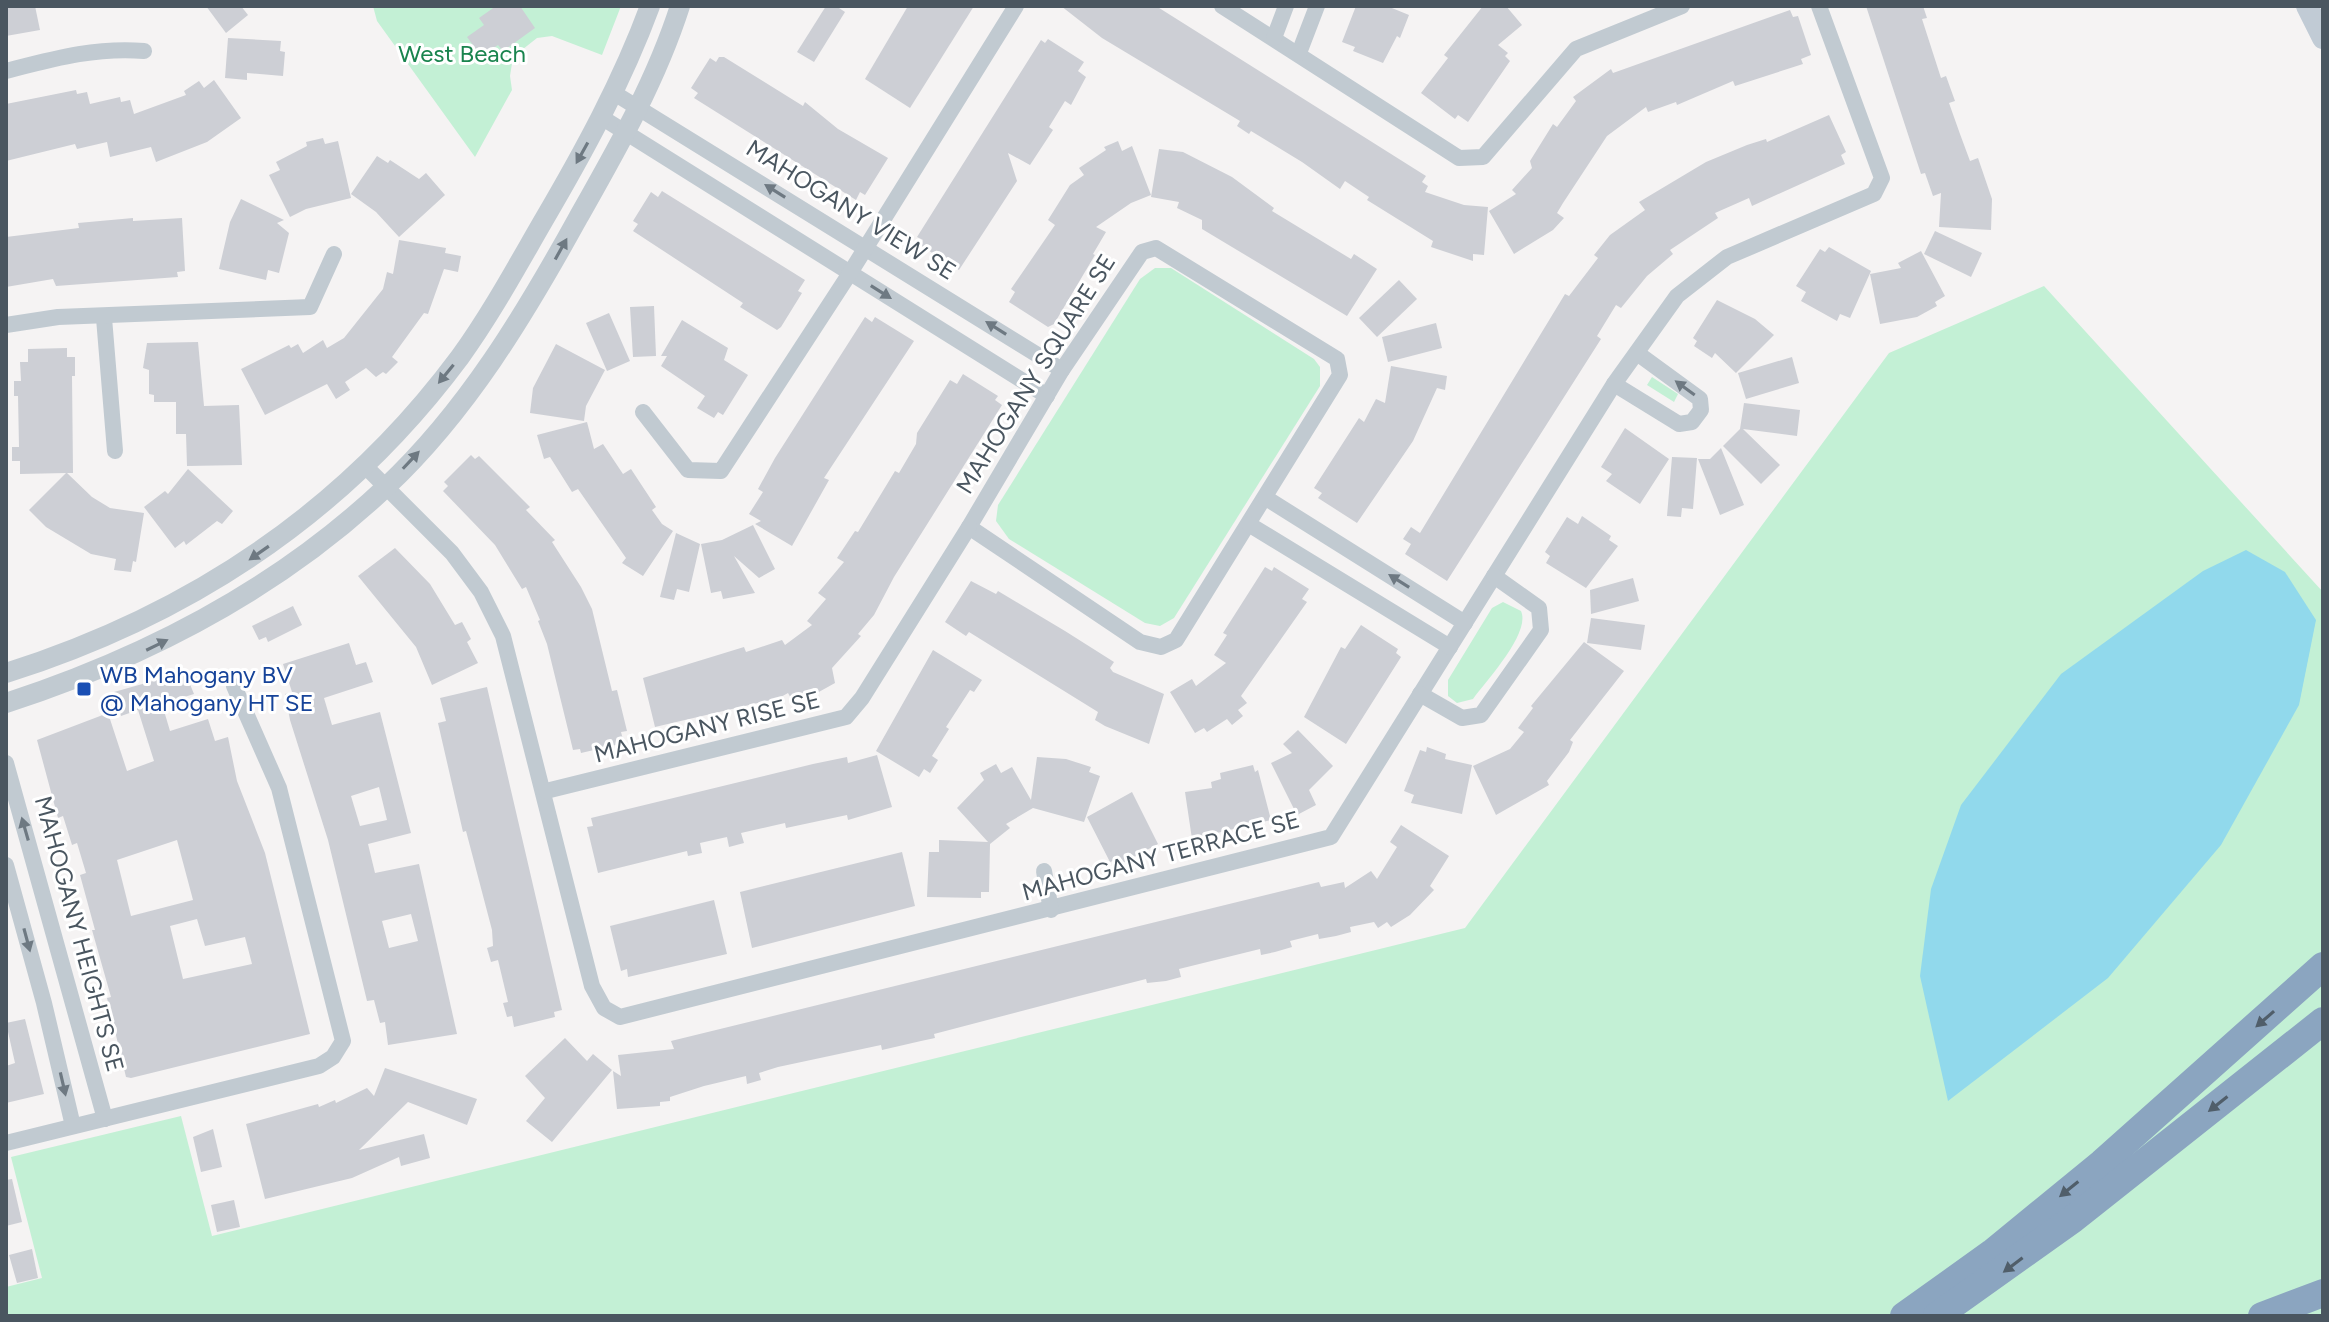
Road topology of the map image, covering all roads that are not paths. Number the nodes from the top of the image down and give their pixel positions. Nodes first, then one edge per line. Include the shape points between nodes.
1 (650, 6) edge
2 (680, 6) edge
3 (1016, 6) edge
4 (1222, 6) edge
5 (1286, 6) edge
6 (1317, 6) edge
7 (1682, 6) edge
8 (1819, 6) edge
9 (2307, 6) edge
10 (1274, 38) junction
11 (2323, 38) edge
12 (144, 51) dead end
13 (1299, 53) junction
14 (6, 71) edge
15 (614, 93) junction
16 (639, 108) junction
17 (601, 117) junction
18 (626, 133) junction
19 (866, 247) junction
20 (334, 254) dead end
21 (850, 273) junction
22 (104, 318) junction
23 (6, 325) edge
24 (1637, 353) junction
25 (1062, 370) junction
26 (1614, 384) junction
27 (1047, 396) junction
28 (643, 412) dead end
29 (115, 451) dead end
30 (366, 467) junction
31 (386, 487) junction
32 (1266, 498) junction
33 (1250, 525) junction
34 (969, 527) junction
35 (1494, 576) junction
36 (1465, 623) junction
37 (1450, 647) junction
38 (6, 673) edge
39 (234, 686) dead end
40 (1420, 694) junction
41 (6, 703) edge
42 (6, 763) edge
43 (546, 791) junction
44 (6, 865) edge
45 (1044, 871) dead end
46 (1051, 910) junction
47 (2323, 966) edge
48 (2323, 1021) edge
49 (89, 1123) junction
50 (6, 1143) edge
51 (2323, 1293) edge
52 (1904, 1316) edge
53 (1937, 1316) edge
54 (2262, 1316) edge

1 - 15 street
2 - 16 street
3 - 19 street
4 - 10 street
5 - 10 street
6 - 13 street
7 - 13 street via 1576,49 1483,157 1459,158
8 - 24 street, MAHOGANY TERRACE SE via 1882,178 1874,194 1727,257 1677,296
9 - 11 main road
10 - 13 street
12 - 14 street via 81,52
15 - 16 street, MAHOGANY VIEW SE
15 - 17 street
16 - 18 street
19 -> 16 street, MAHOGANY VIEW SE
17 - 18 street
17 -> 30 street via 489,316 426,400
18 - 21 street
31 -> 18 street via 450,416 507,339
19 - 21 street
25 -> 19 street, MAHOGANY VIEW SE
20 - 22 street via 310,307
21 -> 27 street
21 - 28 street via 721,471 688,470
22 - 23 street via 58,317
22 - 29 street
24 - 26 street, MAHOGANY TERRACE SE
26 -> 24 street via 1679,424 1692,422 1701,410 1700,399
25 - 27 street, MAHOGANY SQUARE SE
25 - 32 street, MAHOGANY SQUARE SE via 1142,252 1156,248 1337,359 1340,375
26 - 35 street, MAHOGANY TERRACE SE
27 - 34 street, MAHOGANY SQUARE SE
30 - 31 street, MAHOGANY TERRACE SE
30 -> 38 street via 283,536 196,593 123,630
41 -> 31 street via 117,664 209,618 295,562
31 - 43 street, MAHOGANY TERRACE SE via 452,553 493,614 511,657
32 - 33 street, MAHOGANY SQUARE SE
36 -> 32 street
33 - 34 street, MAHOGANY SQUARE SE via 1176,640 1161,647 1140,642
33 - 37 street
34 - 43 street, MAHOGANY RISE SE via 846,717
35 - 36 street, MAHOGANY TERRACE SE
35 - 40 street via 1539,608 1541,630 1481,715 1462,718
36 - 37 street, MAHOGANY TERRACE SE
37 - 40 street, MAHOGANY TERRACE SE
39 - 49 street via 279,788 343,1041 319,1066
40 - 46 street, MAHOGANY TERRACE SE via 1331,837
49 -> 42 street, MAHOGANY HEIGHTS SE
43 - 46 street, MAHOGANY TERRACE SE via 592,986 604,1008 620,1017
44 -> 49 street via 44,1003
45 - 46 street
47 -> 52 highway via 2102,1163
48 -> 53 highway via 2051,1236
49 - 50 street
51 - 54 highway

